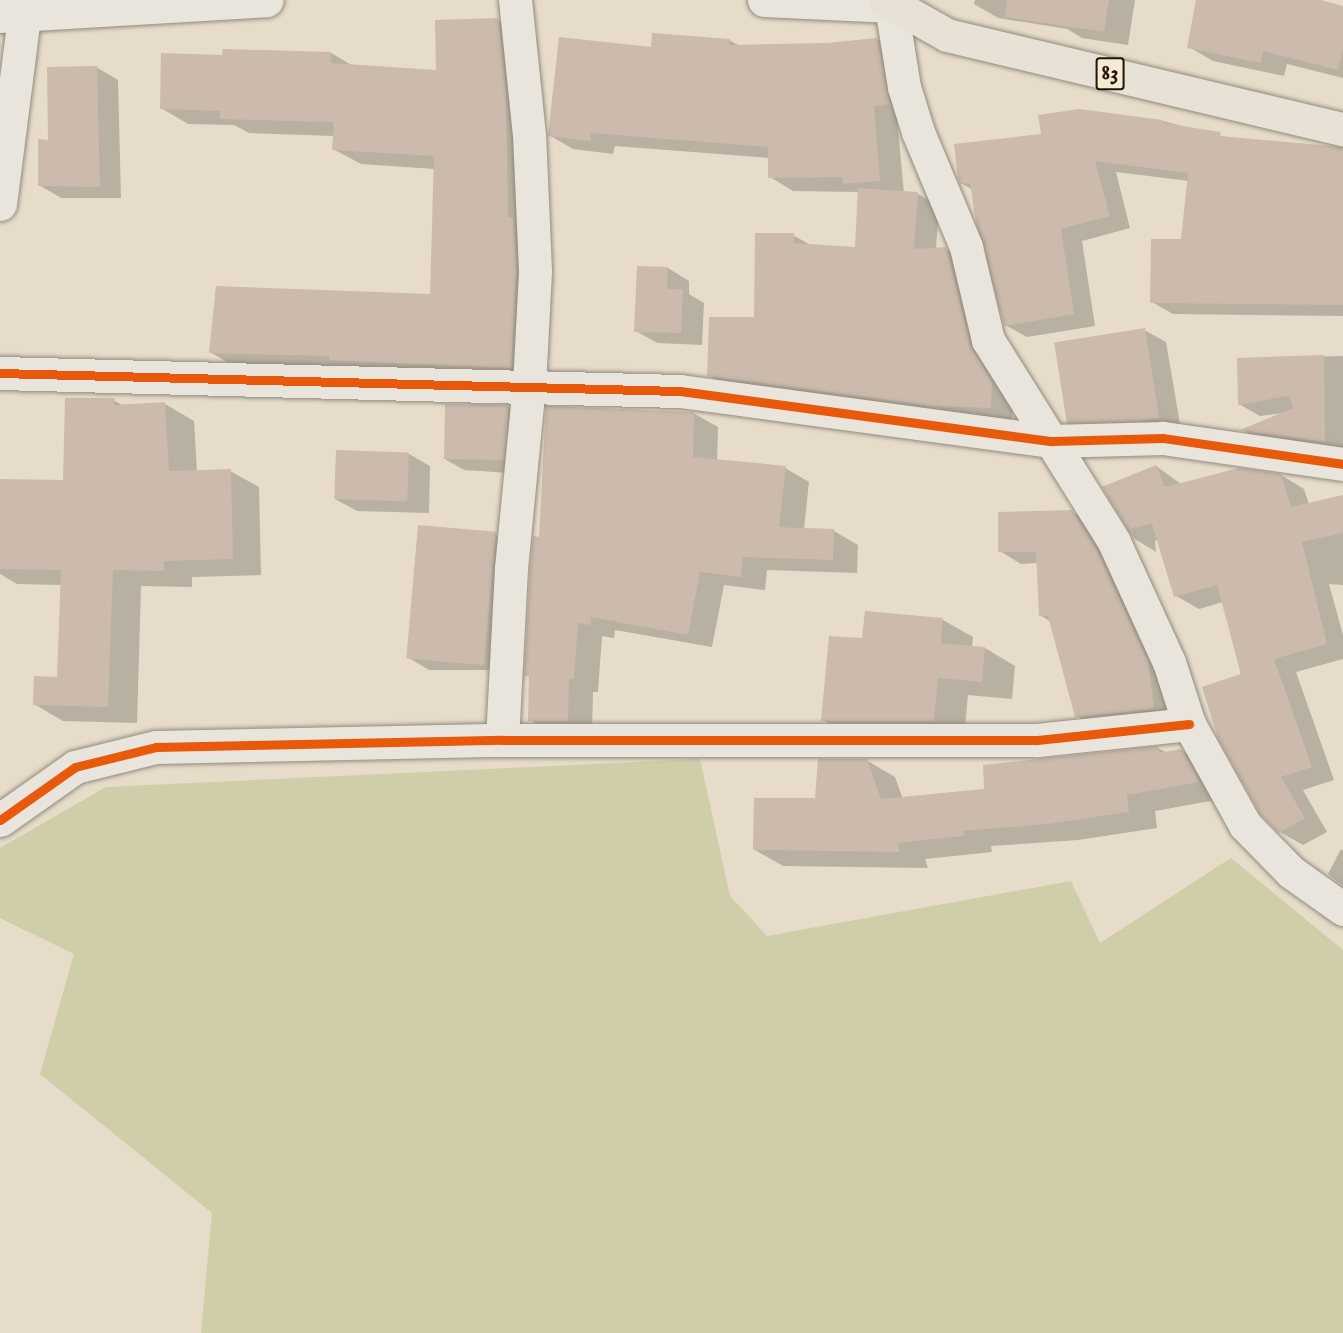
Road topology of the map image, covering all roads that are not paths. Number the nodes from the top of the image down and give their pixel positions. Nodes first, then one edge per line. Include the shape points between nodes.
1 (267, 0) edge
2 (514, 0) edge
3 (764, 0) edge
4 (888, 3) edge
5 (17, 10) edge
6 (1343, 129) edge
7 (0, 204) edge
8 (0, 373) edge
9 (529, 386) junction
10 (1052, 441) junction
11 (1343, 464) edge
12 (1189, 724) junction
13 (502, 740) junction
14 (0, 820) edge
15 (1343, 909) edge

1 - 5 street
2 - 9 street via 529,135 535,270
3 - 4 street
4 - 6 main road, 83 via 947,35
4 - 10 street via 904,87 918,132 966,247 988,340
5 - 7 street
8 - 9 street
9 - 10 street via 680,391
9 - 13 street via 511,568
10 - 11 street via 1163,438
10 - 12 street via 1114,542 1169,662
12 - 13 street via 1037,740
12 - 15 street via 1245,825 1291,872
13 - 14 street via 156,747 75,767

